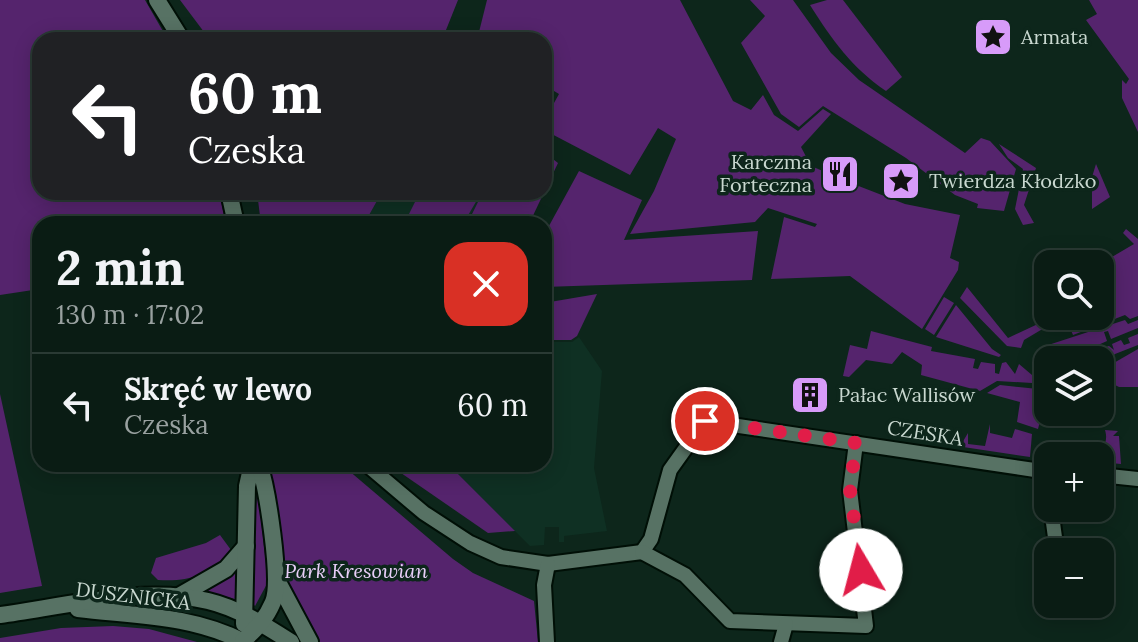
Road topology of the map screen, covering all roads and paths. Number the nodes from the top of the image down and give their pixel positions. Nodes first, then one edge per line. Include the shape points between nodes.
1 (157, 0) edge
2 (177, 32) edge
3 (856, 443) junction
4 (250, 472) edge
5 (262, 472) edge
6 (375, 472) edge
7 (1034, 475) edge
8 (1114, 476) edge
9 (1138, 479) edge
10 (246, 546) junction
11 (642, 552) junction
12 (548, 564) junction
13 (276, 577) junction
14 (179, 596) junction
15 (63, 608) junction
16 (0, 615) edge
17 (245, 616) junction
18 (262, 623) junction
19 (786, 624) junction
20 (244, 642) edge
21 (291, 642) edge
22 (310, 642) edge
23 (547, 642) edge
24 (781, 642) edge

1 - 2 street
3 - 7 street, CZESKA
3 - 11 street, CZESKA via 705,421 670,470 651,539
3 - 19 street via 850,490 866,626
4 - 10 street
5 - 13 street
6 - 12 street via 424,513 482,550 518,562
8 - 9 street
10 - 14 street via 226,569
10 - 17 street
11 - 12 street
11 - 19 street via 685,575 730,621
12 - 23 street
13 - 18 street via 275,598
13 - 22 street
14 - 15 street, DUSZNICKA via 126,597
14 - 17 street, DUSZNICKA via 210,601
15 - 16 street, DUSZNICKA
15 - 20 street, DUSZNICKA via 183,620
17 - 18 street, DUSZNICKA
17 - 20 street
18 - 20 street
18 - 21 street, DUSZNICKA
19 - 24 street

